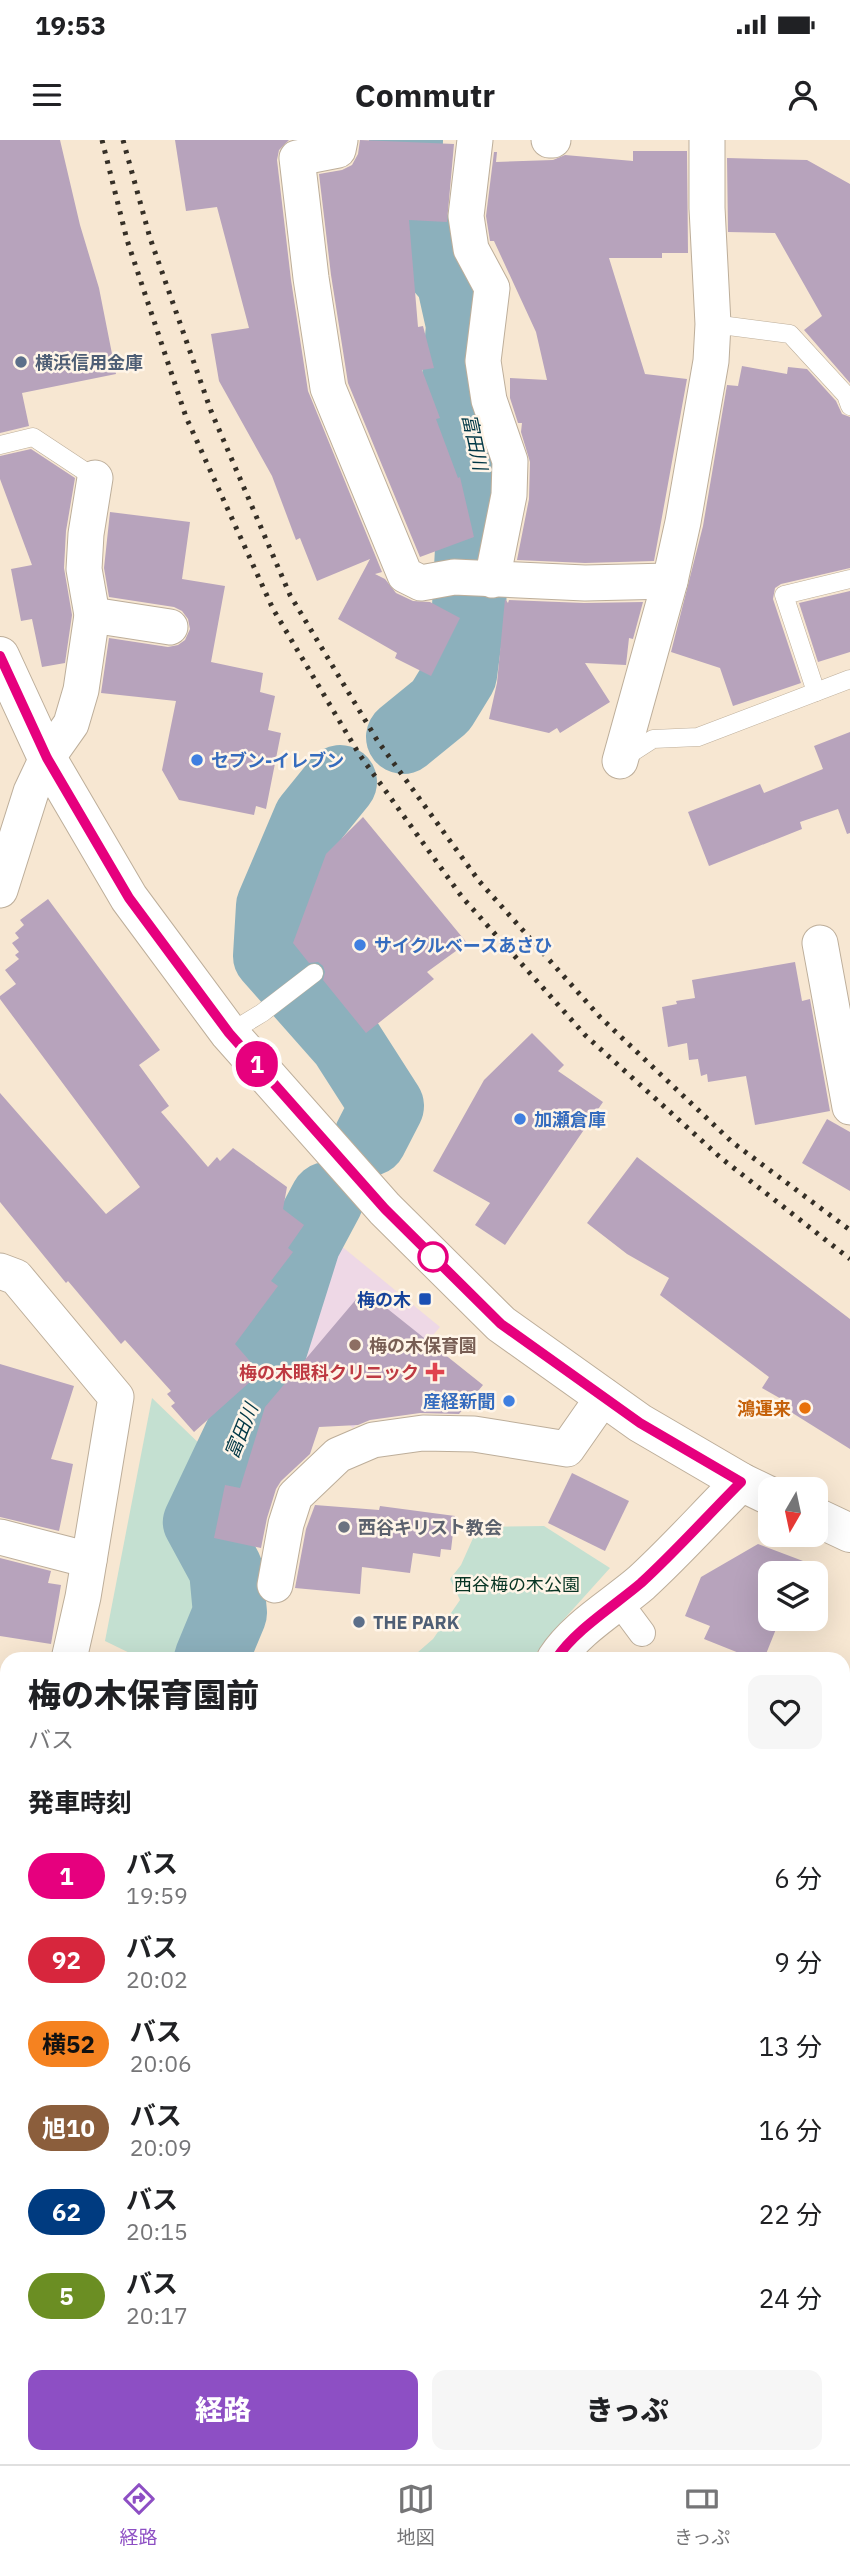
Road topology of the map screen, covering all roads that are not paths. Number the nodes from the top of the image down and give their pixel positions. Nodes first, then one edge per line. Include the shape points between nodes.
1 (341, 140) edge
2 (475, 140) edge
3 (707, 140) edge
4 (713, 324) junction
5 (850, 406) edge
6 (0, 445) edge
7 (95, 478) joint
8 (476, 578) junction
9 (850, 579) edge
10 (670, 581) junction
11 (92, 615) junction
12 (170, 627) dead end
13 (0, 656) edge
14 (850, 679) edge
15 (816, 692) junction
16 (47, 758) junction
17 (620, 761) joint
18 (0, 890) edge
19 (820, 943) dead end
20 (311, 975) dead end
21 (229, 1033) junction
22 (850, 1107) edge
23 (0, 1271) edge
24 (604, 1396) junction
25 (755, 1489) edge
26 (828, 1523) edge
27 (850, 1533) edge
28 (0, 1537) edge
29 (89, 1560) junction
30 (275, 1585) dead end
31 (620, 1602) junction
32 (642, 1633) dead end
33 (70, 1652) edge
34 (560, 1652) edge

1 - 8 street via 338,150 297,158 328,388 405,575 421,583
2 - 8 street via 466,216 471,249 492,288 483,361 489,400 510,461 509,495
3 - 4 street
4 - 5 lane via 790,334 846,395
4 - 10 street via 711,361
6 - 7 lane via 33,437
7 - 11 street via 84,569
8 - 10 street
9 - 15 lane via 784,595
10 - 17 street
11 - 12 street
11 - 16 street via 72,724
13 - 16 main road
14 - 15 lane
15 - 17 lane via 698,737 653,739
16 - 18 street via 31,792
16 - 21 main road via 129,898
19 - 22 street
20 - 21 lane
21 - 24 main road via 385,1209 501,1324
23 - 29 street via 16,1277 116,1397
24 - 25 main road via 640,1423
24 - 30 street via 567,1449 474,1434 424,1433 373,1440 338,1455 295,1496
25 - 31 main road
26 - 27 main road
28 - 29 street
29 - 33 street
31 - 32 street
31 - 34 main road

